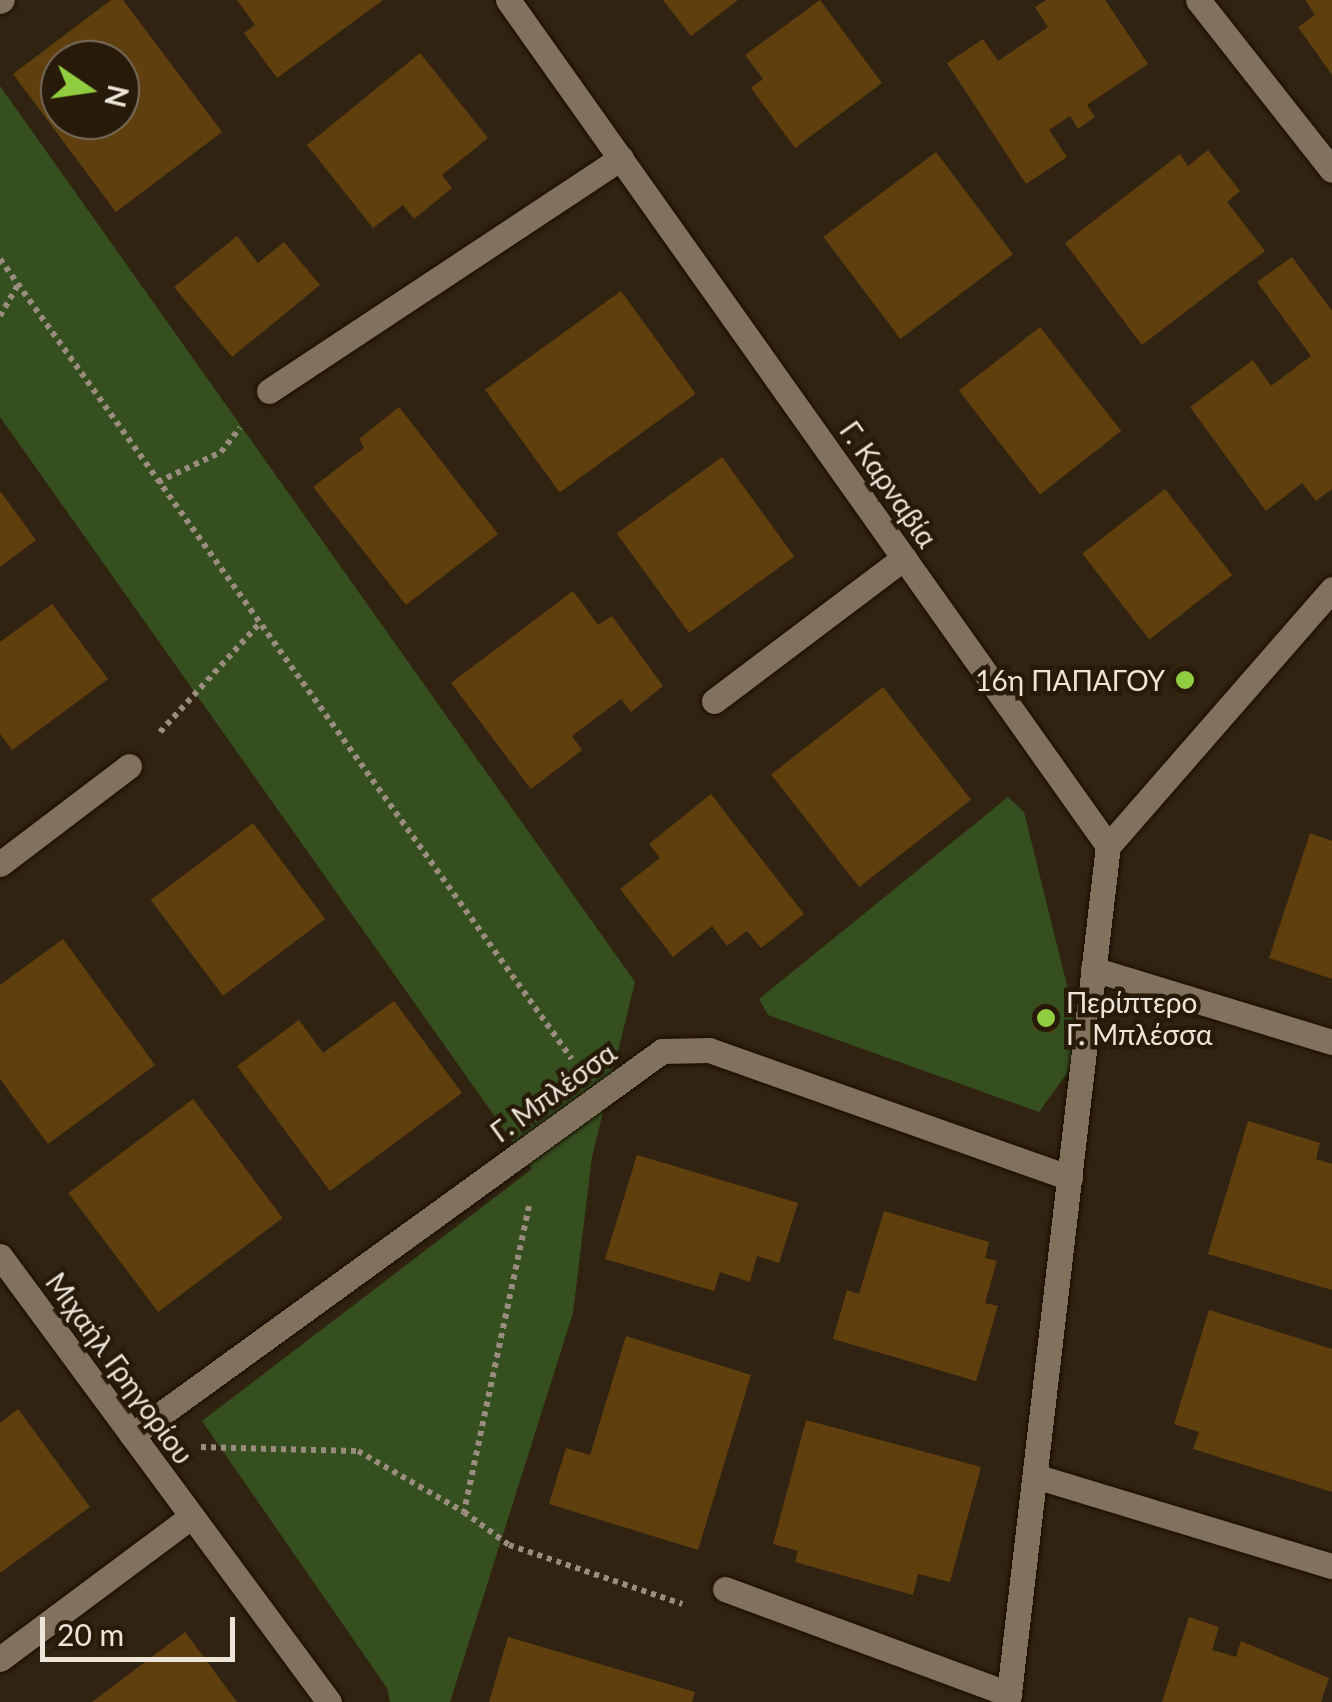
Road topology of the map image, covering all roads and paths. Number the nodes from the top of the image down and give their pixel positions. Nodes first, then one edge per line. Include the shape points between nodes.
1 (508, 0) edge
2 (1198, 0) edge
3 (621, 158) junction
4 (1332, 170) edge
5 (0, 259) edge
6 (18, 285) junction
7 (0, 316) edge
8 (269, 391) joint
9 (158, 482) junction
10 (904, 558) junction
11 (1332, 589) edge
12 (260, 624) junction
13 (714, 701) dead end
14 (129, 766) joint
15 (1108, 846) junction
16 (0, 864) edge
17 (1093, 970) junction
18 (1332, 1042) edge
19 (598, 1096) junction
20 (541, 1138) junction
21 (1070, 1178) junction
22 (0, 1256) edge
23 (136, 1440) junction
24 (1035, 1476) junction
25 (464, 1512) junction
26 (192, 1516) junction
27 (1332, 1566) edge
28 (733, 1592) joint
29 (0, 1659) edge
30 (1009, 1698) edge
31 (329, 1702) edge

1 - 3 street, Γ. Καρναβία
2 - 4 street
3 - 8 street
3 - 10 street, Γ. Καρναβία
5 - 6 path
6 - 7 path
6 - 9 path
8 - 9 path via 222,452
9 - 12 path
10 - 13 street
10 - 15 street, Γ. Καρναβία
11 - 15 street
12 - 14 path
12 - 19 path
14 - 16 street
15 - 17 street
17 - 18 street
17 - 21 street
19 - 20 street, Γ. Μπλέσσα
19 - 21 street, Γ. Μπλέσσα via 662,1051 709,1050
20 - 23 street, Γ. Μπλέσσα
20 - 25 path
21 - 24 street
22 - 23 street, Μιχαήλ Γρηγορίου
23 - 25 path via 358,1451
23 - 26 street, Μιχαήλ Γρηγορίου
24 - 27 street
24 - 30 street
25 - 28 path via 509,1546 687,1606
26 - 29 street
26 - 31 street, Μιχαήλ Γρηγορίου
28 - 30 street

